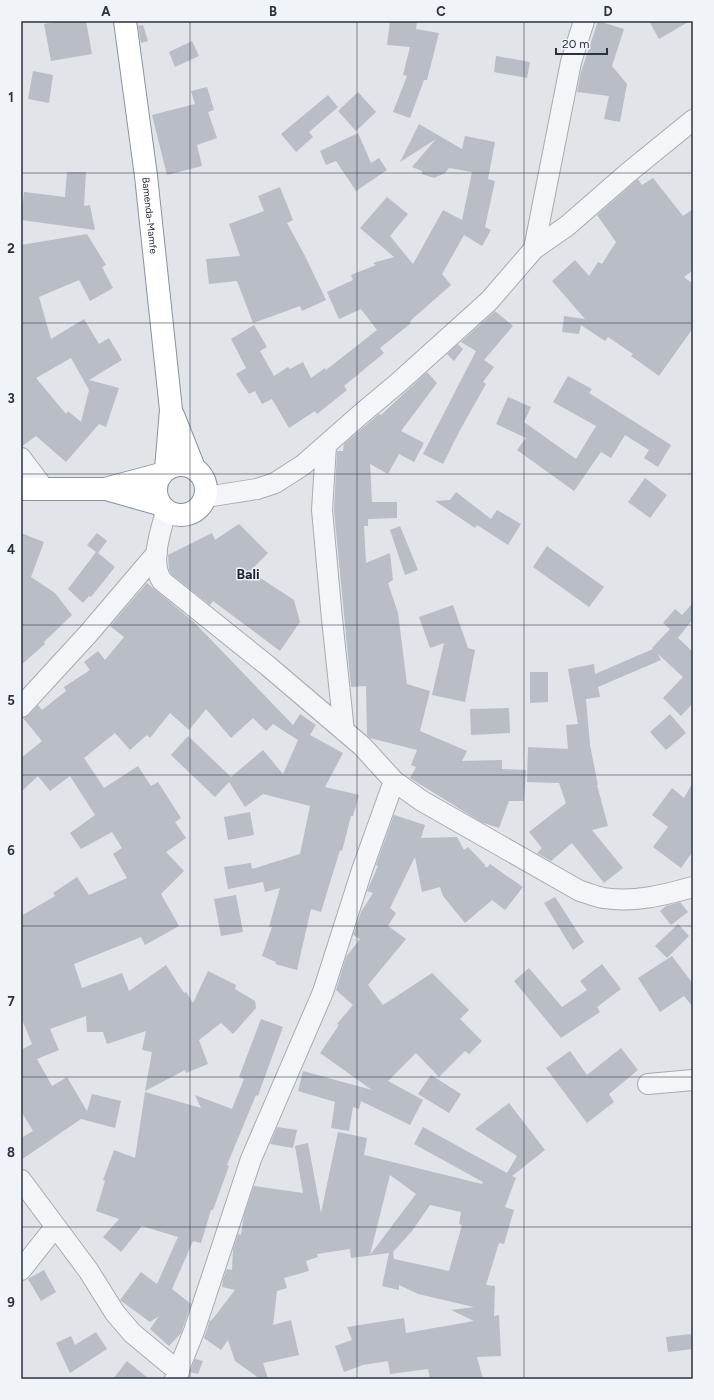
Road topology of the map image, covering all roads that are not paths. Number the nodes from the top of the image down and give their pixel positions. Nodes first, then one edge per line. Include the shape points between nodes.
1 (124, 21) edge
2 (584, 21) edge
3 (693, 120) edge
4 (534, 249) junction
5 (171, 410) junction
6 (326, 446) junction
7 (21, 458) edge
8 (194, 468) junction
9 (164, 471) junction
10 (21, 489) edge
11 (105, 489) junction
12 (45, 490) junction
13 (206, 497) junction
14 (163, 507) junction
15 (157, 553) junction
16 (21, 707) edge
17 (344, 731) junction
18 (394, 781) junction
19 (693, 886) edge
20 (693, 1080) edge
21 (648, 1084) dead end
22 (21, 1180) edge
23 (55, 1227) junction
24 (21, 1270) edge
25 (177, 1375) edge

1 - 5 highway, Bamenda-Mamfe via 146,176
2 - 4 street via 571,62
3 - 4 street via 567,226
4 - 6 street via 489,301
5 - 8 highway, Bamenda-Mamfe
5 - 9 highway, Bamenda-Mamfe
6 - 13 street via 275,483 258,489
6 - 17 street via 322,510
7 - 12 street
8 - 9 highway via 185,464 175,465
8 - 13 highway, Bamenda-Mamfe via 202,475
9 - 11 highway
9 - 14 highway, Bamenda-Mamfe via 156,483 156,494
10 - 12 highway
11 - 12 highway
11 - 14 highway
13 - 14 highway via 201,505 189,514 175,515
14 - 15 street
15 - 16 street
15 - 17 street via 157,570 162,581
17 - 18 street via 362,746
18 - 19 street via 455,821 580,890 603,898 645,898 662,896
18 - 25 street via 323,992 251,1159
20 - 21 street
22 - 23 street
23 - 24 street
23 - 25 street via 132,1333

